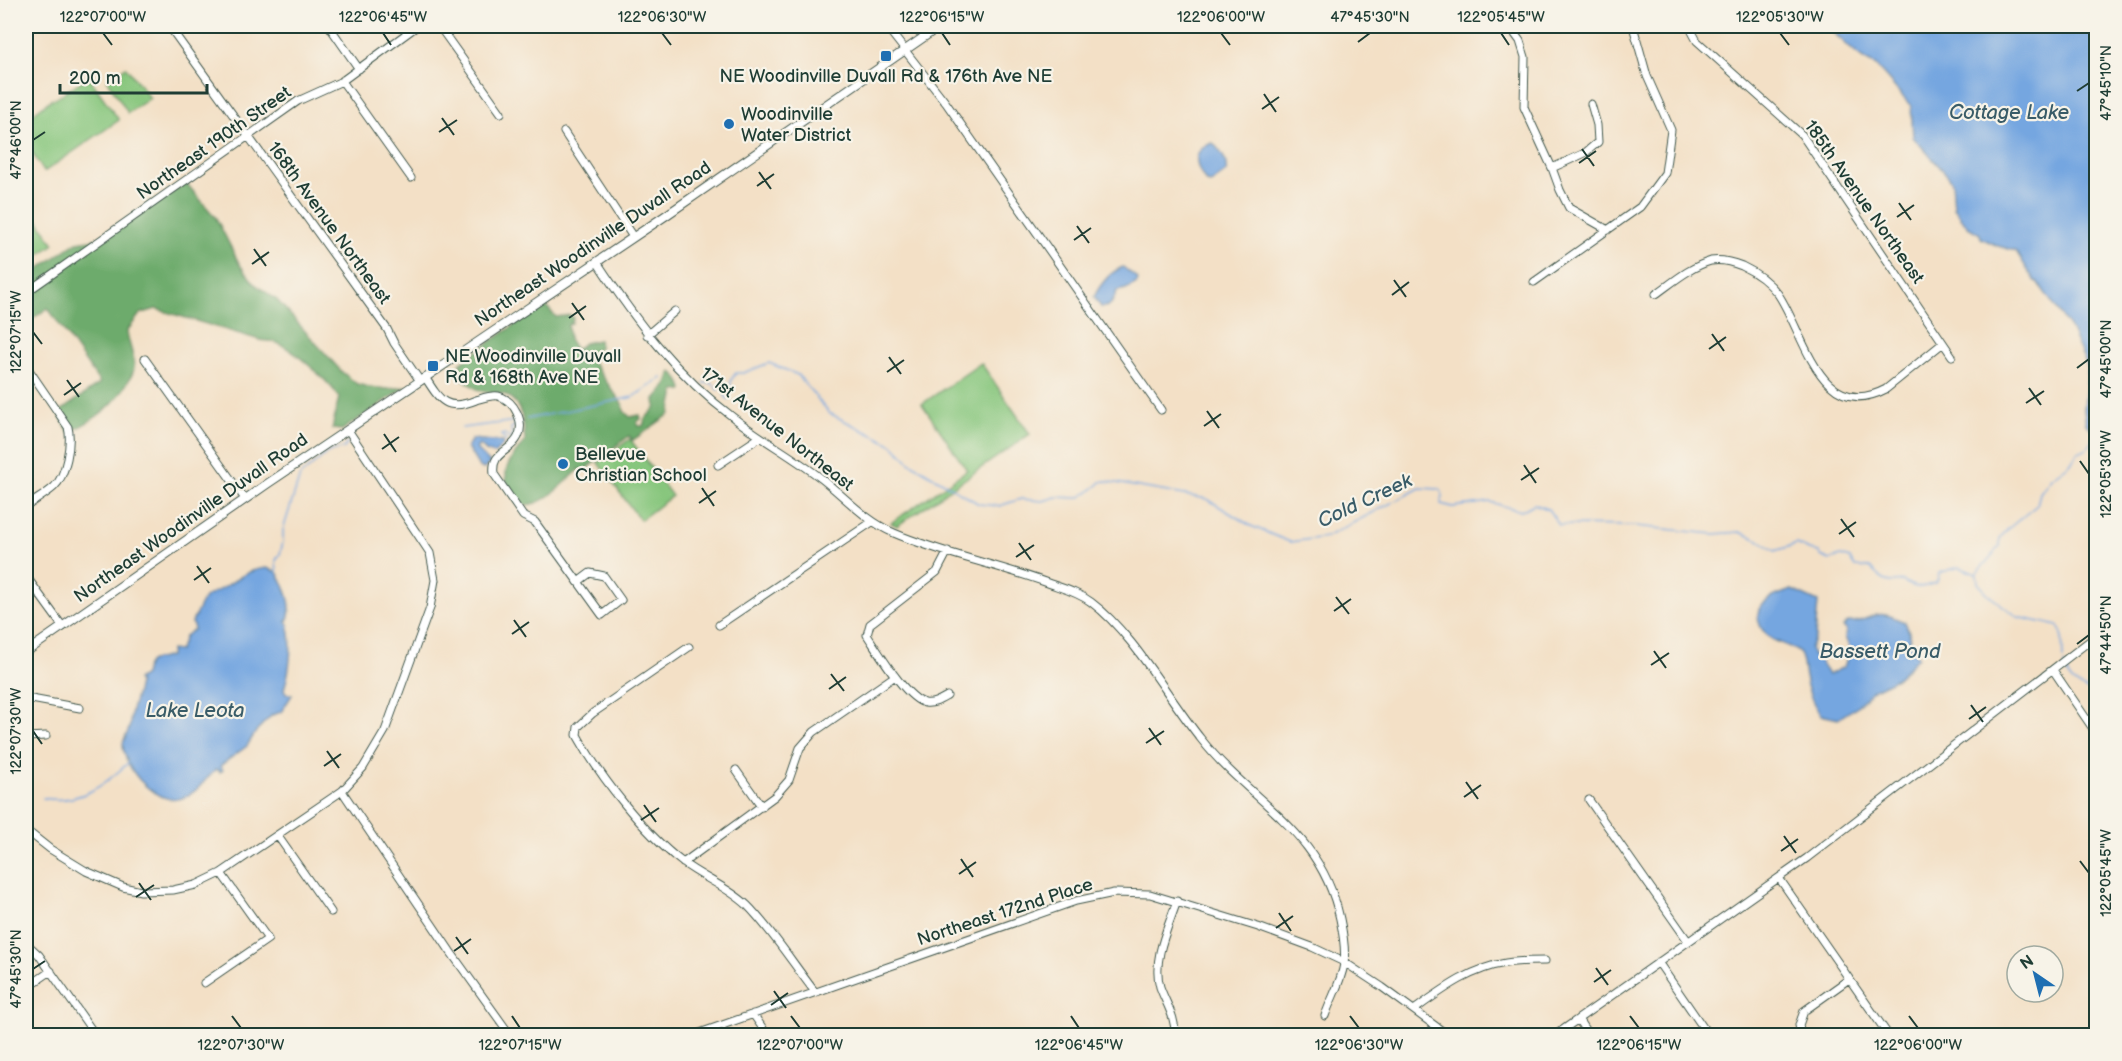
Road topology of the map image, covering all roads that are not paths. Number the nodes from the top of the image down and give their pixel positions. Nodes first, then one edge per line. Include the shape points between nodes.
1 (169, 26) edge
2 (329, 26) edge
3 (417, 26) edge
4 (439, 26) edge
5 (886, 26) edge
6 (940, 26) edge
7 (1509, 26) edge
8 (1633, 26) edge
9 (1689, 26) edge
10 (904, 50) junction
11 (359, 69) junction
12 (342, 81) junction
13 (1591, 104) dead end
14 (501, 113) dead end
15 (564, 132) dead end
16 (248, 137) junction
17 (1552, 168) junction
18 (411, 178) dead end
19 (1608, 230) junction
20 (633, 237) junction
21 (597, 262) junction
22 (1534, 282) dead end
23 (31, 290) dead end
24 (1656, 294) dead end
25 (675, 311) dead end
26 (647, 335) junction
27 (1943, 343) junction
28 (1952, 356) dead end
29 (145, 359) dead end
30 (29, 370) dead end
31 (423, 379) junction
32 (1161, 410) dead end
33 (348, 430) junction
34 (760, 436) junction
35 (718, 465) dead end
36 (245, 499) junction
37 (26, 507) edge
38 (872, 522) junction
39 (948, 551) junction
40 (26, 576) edge
41 (578, 582) junction
42 (719, 625) dead end
43 (63, 627) junction
44 (2097, 636) edge
45 (689, 646) dead end
46 (26, 652) edge
47 (2055, 668) junction
48 (895, 676) junction
49 (947, 696) dead end
50 (26, 698) edge
51 (80, 708) dead end
52 (2097, 733) edge
53 (46, 736) dead end
54 (26, 737) edge
55 (736, 770) dead end
56 (342, 791) junction
57 (1589, 800) dead end
58 (762, 807) junction
59 (26, 830) edge
60 (277, 835) junction
61 (683, 863) junction
62 (221, 873) junction
63 (1779, 878) junction
64 (1177, 901) junction
65 (331, 912) dead end
66 (1688, 941) junction
67 (26, 943) edge
68 (1545, 961) dead end
69 (1344, 962) junction
70 (1658, 962) junction
71 (51, 970) junction
72 (1849, 979) junction
73 (204, 983) dead end
74 (26, 988) edge
75 (815, 992) junction
76 (1414, 1011) junction
77 (753, 1014) junction
78 (1325, 1016) dead end
79 (1578, 1019) junction
80 (96, 1035) edge
81 (511, 1035) edge
82 (691, 1035) edge
83 (768, 1035) edge
84 (1175, 1035) edge
85 (1449, 1035) edge
86 (1554, 1035) edge
87 (1589, 1035) edge
88 (1709, 1035) edge
89 (1801, 1035) edge
90 (1888, 1035) edge

1 - 16 street, 168th Avenue Northeast
2 - 11 street
3 - 11 street, Northeast 190th Street
4 - 14 street
5 - 10 street
6 - 10 main road, Northeast Woodinville Duvall Road
7 - 17 street via 1525,57 1524,107
8 - 19 street via 1647,76 1671,130 1665,173 1640,207
9 - 27 street, 185th Avenue Northeast via 1697,41 1802,135
10 - 20 main road, Northeast Woodinville Duvall Road
10 - 32 street via 946,103
11 - 12 street, Northeast 190th Street
12 - 16 street, Northeast 190th Street via 298,101
12 - 18 street
13 - 17 street via 1598,142 1585,153
15 - 20 street
16 - 23 street, Northeast 190th Street
16 - 31 street, 168th Avenue Northeast
17 - 19 street via 1569,208
19 - 22 street
20 - 21 main road, Northeast Woodinville Duvall Road
21 - 26 street, 171st Avenue Northeast
21 - 31 main road, Northeast Woodinville Duvall Road
24 - 27 street via 1693,267 1714,261 1731,261 1759,274 1778,294 1820,375 1840,394 1860,399 1886,389
25 - 26 street
26 - 34 street, 171st Avenue Northeast via 696,386
27 - 28 street, 185th Avenue Northeast
29 - 36 street
30 - 37 street via 68,427 70,437 69,452 56,485
31 - 33 main road, Northeast Woodinville Duvall Road
31 - 41 street, 168th Avenue Northeast via 451,406 496,396 514,407 519,435 495,460 494,474
33 - 36 main road, Northeast Woodinville Duvall Road
33 - 56 street via 430,553 435,588 385,731 363,768
34 - 35 street
34 - 38 street, 171st Avenue Northeast via 823,480
36 - 43 main road, Northeast Woodinville Duvall Road
38 - 39 street, 171st Avenue Northeast via 923,545
38 - 42 street
39 - 48 street via 937,572 870,624 867,634
39 - 69 street, 171st Avenue Northeast via 1081,595 1105,614 1206,745 1296,833 1320,864 1337,905
40 - 43 street
41 - 41 street via 602,615 621,600 604,576 590,573
43 - 46 main road, Northeast Woodinville Duvall Road
44 - 47 street
45 - 61 street via 600,708 576,732 616,791 650,832
47 - 52 street
47 - 63 street
48 - 49 street via 920,701 934,703
48 - 58 street via 813,732 800,748 789,780
50 - 51 street
53 - 54 street
55 - 58 street
56 - 60 street
56 - 81 street
57 - 66 street
58 - 61 street
59 - 62 street via 86,870 141,891 196,885
60 - 62 street
60 - 65 street
61 - 75 street via 747,905
62 - 73 street via 268,939
63 - 66 street
63 - 72 street
64 - 69 street, Northeast 172nd Place via 1294,940
64 - 75 street, Northeast 172nd Place via 1131,892 1078,901
64 - 84 street via 1162,946 1158,975 1173,1015
66 - 70 street
67 - 71 street
68 - 76 street via 1484,968 1440,991
69 - 76 street, Northeast 172nd Place
69 - 78 street, 171st Avenue Northeast via 1339,986
70 - 79 street
70 - 88 street
71 - 74 street
71 - 80 street
72 - 89 street via 1804,1011 1799,1025
72 - 90 street
75 - 77 street, Northeast 172nd Place
76 - 85 street, Northeast 172nd Place
77 - 82 street, Northeast 172nd Place
77 - 83 street
79 - 86 street
79 - 87 street

